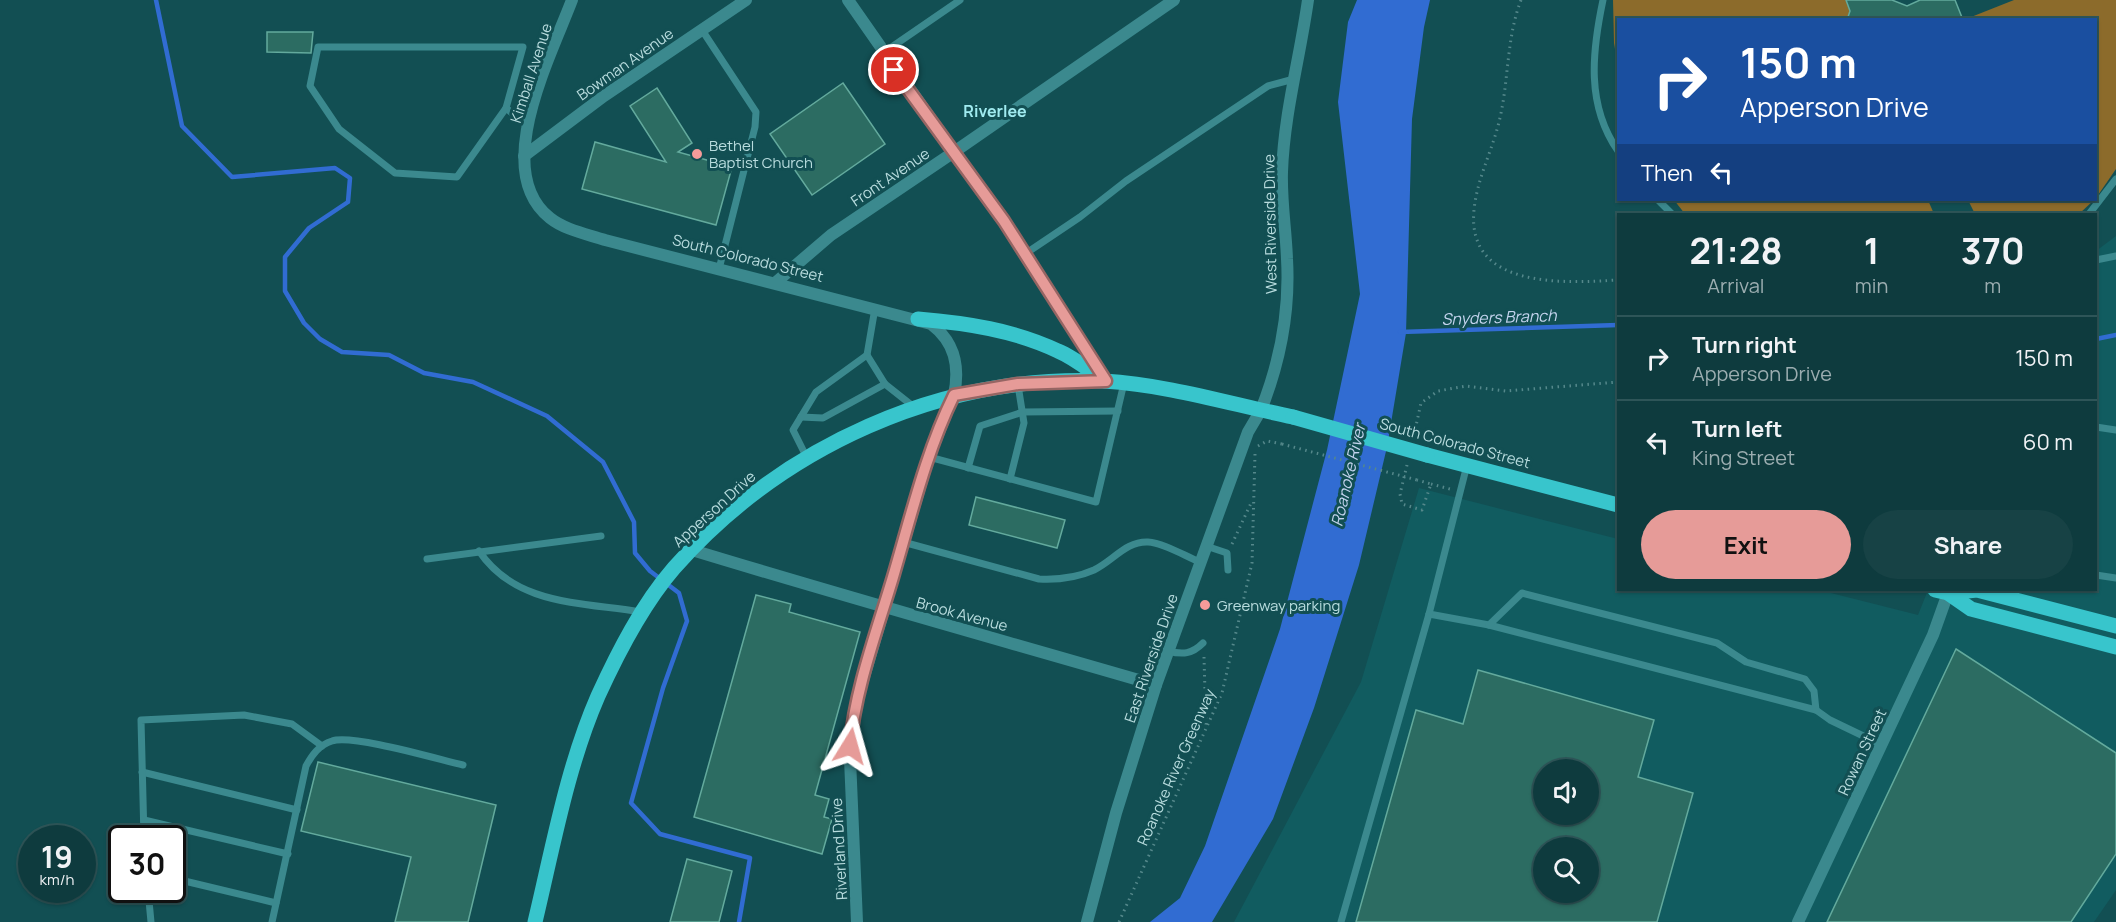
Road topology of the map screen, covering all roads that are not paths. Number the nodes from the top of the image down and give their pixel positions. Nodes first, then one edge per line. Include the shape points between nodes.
1 (572, 0) edge
2 (746, 0) edge
3 (848, 0) edge
4 (960, 0) edge
5 (1174, 0) edge
6 (1308, 0) edge
7 (1604, 0) edge
8 (702, 30) junction
9 (883, 53) junction
10 (1294, 79) junction
11 (506, 108) junction
12 (528, 127) junction
13 (1617, 149) edge
14 (954, 152) junction
15 (524, 156) junction
16 (2116, 179) edge
17 (1659, 201) edge
18 (1671, 213) edge
19 (2090, 213) edge
20 (1025, 254) junction
21 (2116, 256) edge
22 (2097, 260) edge
23 (718, 269) junction
24 (775, 284) junction
25 (875, 308) junction
26 (918, 319) junction
27 (867, 355) junction
28 (1106, 381) junction
29 (1124, 383) junction
30 (885, 384) junction
31 (1018, 384) junction
32 (954, 395) junction
33 (914, 407) junction
34 (1261, 410) junction
35 (1118, 411) junction
36 (1023, 412) junction
37 (801, 417) junction
38 (2097, 427) edge
39 (2116, 430) edge
40 (928, 457) junction
41 (807, 458) junction
42 (1467, 465) junction
43 (968, 468) junction
44 (1010, 479) junction
45 (1617, 505) edge
46 (601, 536) dead end
47 (903, 542) junction
48 (1206, 546) junction
49 (692, 550) junction
50 (479, 551) junction
51 (427, 559) dead end
52 (1200, 562) junction
53 (1228, 570) dead end
54 (2097, 575) edge
55 (2116, 578) edge
56 (1944, 591) edge
57 (1981, 591) edge
58 (884, 609) junction
59 (643, 612) junction
60 (1429, 614) junction
61 (1489, 625) junction
62 (2116, 626) edge
63 (1203, 643) dead end
64 (2116, 647) edge
65 (1168, 651) junction
66 (1156, 685) junction
67 (1816, 710) junction
68 (1882, 745) junction
69 (322, 746) junction
70 (463, 765) dead end
71 (142, 772) junction
72 (297, 810) junction
73 (144, 820) junction
74 (144, 825) edge
75 (288, 854) junction
76 (186, 881) edge
77 (149, 903) edge
78 (276, 903) junction
79 (151, 922) edge
80 (272, 922) edge
81 (536, 922) edge
82 (857, 922) edge
83 (1087, 922) edge
84 (1341, 922) edge
85 (1798, 922) edge

1 - 12 street, Kimball Avenue
2 - 8 street, Bowman Avenue
3 - 9 street
4 - 9 lane
5 - 14 street, Front Avenue
6 - 10 street, West Riverside Drive
7 - 13 lane via 1596,40 1595,96 1603,126
8 - 15 street, Bowman Avenue
8 - 23 lane via 756,112
9 - 14 street
10 - 20 lane via 1268,86
10 - 34 street, West Riverside Drive via 1282,172 1287,300 1281,348
11 - 11 lane via 457,177 395,173 339,129 310,86 318,46 523,47
11 - 12 lane
12 - 15 street, Kimball Avenue
14 - 20 street
14 - 24 street, Front Avenue via 831,235
15 - 23 street, South Colorado Street via 528,189 551,219 605,240
16 - 19 lane
17 - 18 lane
20 - 28 street
21 - 22 lane
23 - 24 street, South Colorado Street
24 - 25 street, South Colorado Street
25 - 26 street, South Colorado Street
25 - 27 lane
26 - 28 main road via 973,324 1018,336 1059,351
26 - 32 street, South Colorado Street via 940,331 954,352
27 - 30 lane
27 - 37 lane via 816,392
28 - 29 main road, South Colorado Street
28 - 31 main road, Apperson Drive
29 - 34 main road, South Colorado Street via 1192,393
29 - 35 lane
30 - 33 lane
30 - 37 lane via 824,418
31 - 32 main road, Apperson Drive
31 - 36 lane
32 - 33 main road, Apperson Drive
32 - 40 street, Riverland Drive
33 - 41 main road, Apperson Drive via 858,430
34 - 42 main road, South Colorado Street, bridge
34 - 48 street, East Riverside Drive via 1248,432
35 - 36 lane
35 - 44 lane via 1096,502
36 - 43 lane via 980,426
36 - 44 lane via 1024,423
37 - 41 lane via 793,430
38 - 39 lane
40 - 43 lane
40 - 47 street, Riverland Drive
41 - 49 main road, Apperson Drive via 740,505
42 - 45 main road, South Colorado Street
42 - 60 lane
43 - 44 lane
46 - 50 lane
47 - 52 lane via 1039,579 1078,576 1137,543 1150,542
47 - 58 street, Riverland Drive
48 - 52 street, East Riverside Drive
48 - 53 lane via 1227,553
49 - 58 street, Brook Avenue
49 - 59 main road, Apperson Drive
50 - 51 lane
50 - 59 lane via 497,572 531,594
52 - 65 street, East Riverside Drive
54 - 55 lane
56 - 64 main road via 1971,609
56 - 68 street, Rowan Street via 1933,635
57 - 62 main road
58 - 66 street, Brook Avenue
58 - 82 street, Riverland Drive via 851,733
59 - 81 main road, Apperson Drive via 598,698 579,749
60 - 61 lane
60 - 84 lane
61 - 67 lane
61 - 67 lane via 1522,593 1717,643 1746,662 1805,679 1814,691
63 - 65 lane via 1183,655
65 - 66 street, East Riverside Drive
66 - 83 street, East Riverside Drive
67 - 68 lane
68 - 85 street, Rowan Street
69 - 70 lane via 351,739
69 - 71 lane via 292,724 244,715 141,720
69 - 72 lane via 306,766
71 - 72 lane
71 - 73 lane
72 - 75 lane
73 - 74 lane
73 - 75 lane
75 - 78 lane
76 - 78 lane
77 - 79 lane
78 - 80 lane

